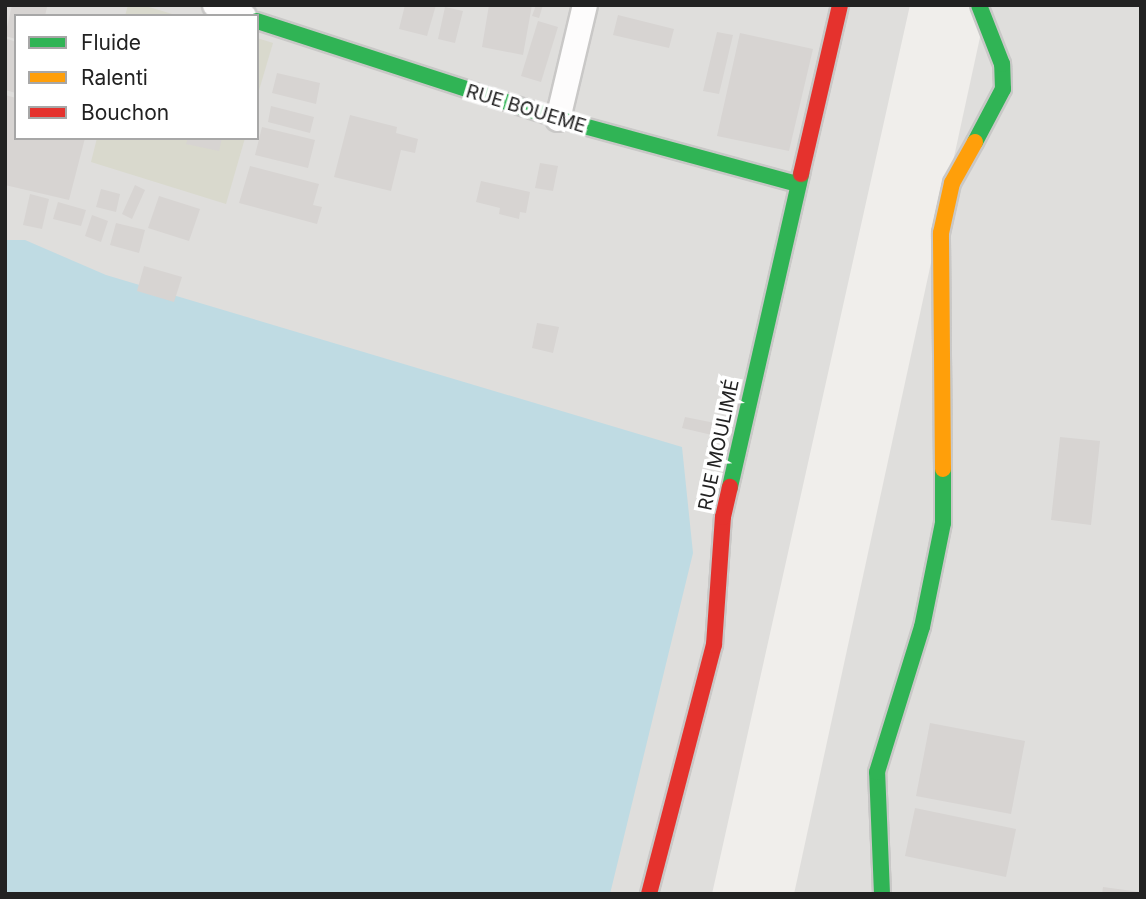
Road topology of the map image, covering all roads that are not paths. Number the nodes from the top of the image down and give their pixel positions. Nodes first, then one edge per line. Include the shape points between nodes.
1 (215, 5) edge
2 (584, 5) edge
3 (840, 5) edge
4 (979, 5) edge
5 (239, 14) edge
6 (259, 22) edge
7 (558, 119) junction
8 (799, 184) junction
9 (649, 894) edge
10 (882, 894) edge

1 - 5 street
2 - 7 street
3 - 8 street, RUE MOULIMÉ
4 - 10 street via 1002,64 1003,89 952,183 941,233 943,523 922,627 877,772
6 - 7 street, RUE BOUEME
7 - 8 street, RUE BOUEME
8 - 9 street, RUE MOULIMÉ via 723,517 715,645

